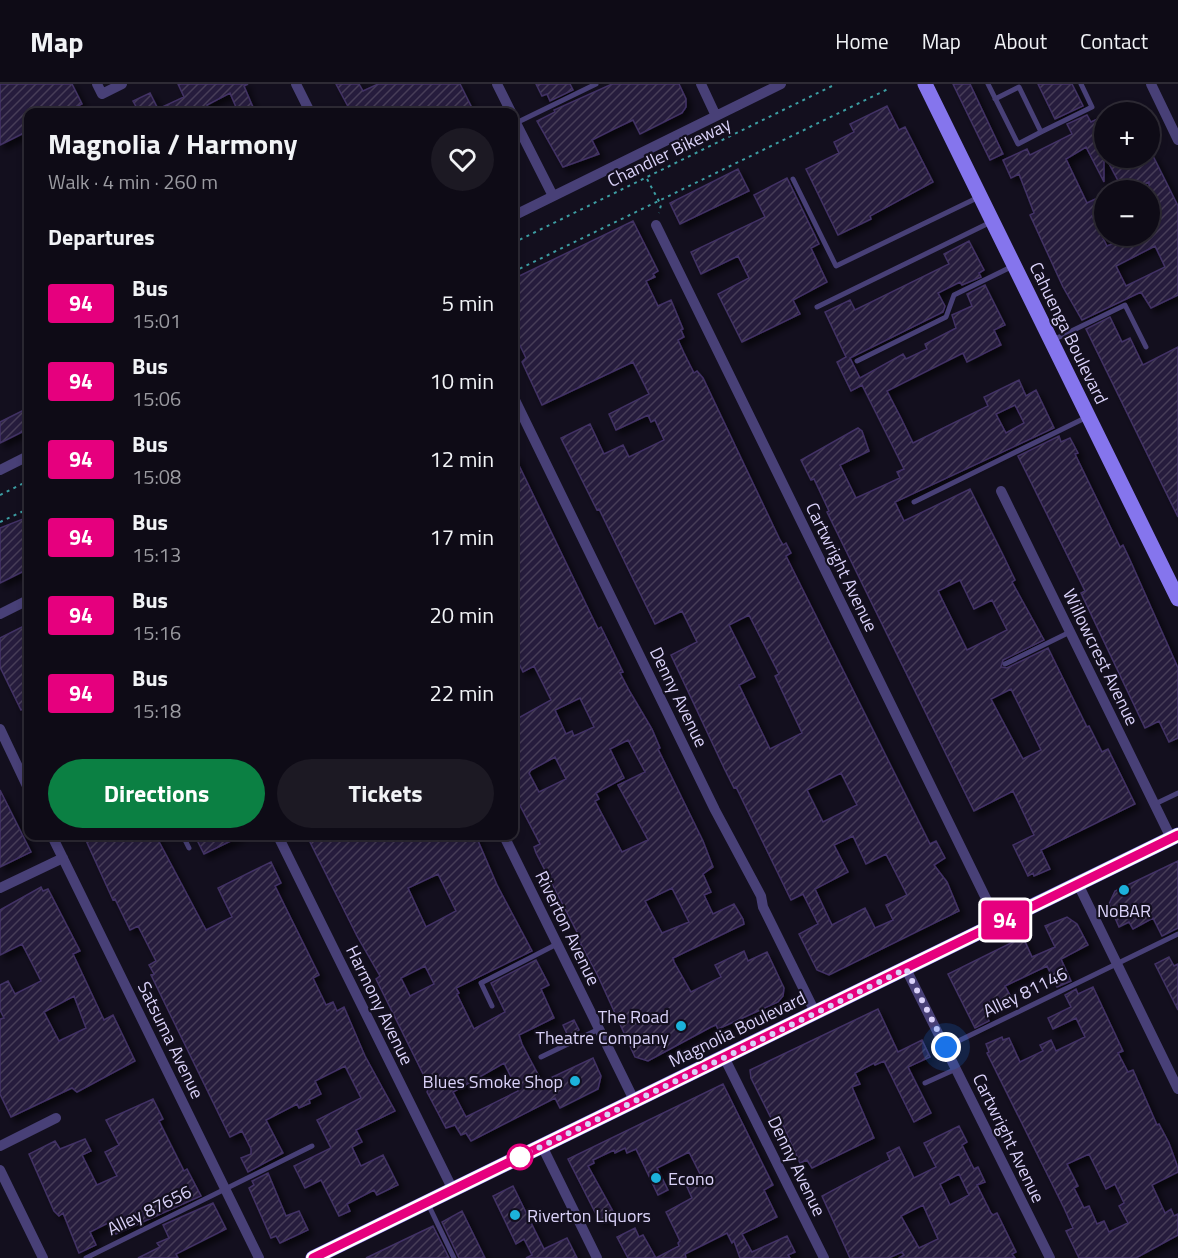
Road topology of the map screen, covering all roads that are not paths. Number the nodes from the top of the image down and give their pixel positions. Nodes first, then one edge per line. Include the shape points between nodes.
1 (122, 84) edge
2 (296, 84) edge
3 (497, 84) edge
4 (596, 84) edge
5 (700, 84) edge
6 (781, 84) edge
7 (988, 84) edge
8 (1081, 84) edge
9 (1151, 84) edge
10 (929, 85) edge
11 (100, 89) edge
12 (995, 99) junction
13 (308, 108) edge
14 (509, 108) edge
15 (716, 116) junction
16 (518, 120) edge
17 (518, 130) edge
18 (1041, 132) junction
19 (1178, 140) edge
20 (793, 179) dead end
21 (553, 196) junction
22 (981, 197) junction
23 (518, 214) edge
24 (993, 222) junction
25 (656, 225) road end
26 (1014, 265) junction
27 (817, 307) dead end
28 (1052, 341) junction
29 (1146, 347) dead end
30 (857, 361) dead end
31 (518, 406) edge
32 (1089, 417) junction
33 (24, 458) edge
34 (0, 470) edge
35 (1001, 491) dead end
36 (914, 502) dead end
37 (1178, 599) edge
38 (24, 602) edge
39 (0, 614) edge
40 (1070, 632) junction
41 (1005, 664) dead end
42 (0, 729) edge
43 (24, 780) edge
44 (1178, 794) edge
45 (1155, 804) junction
46 (1175, 837) edge
47 (54, 840) edge
48 (185, 840) edge
49 (280, 840) edge
50 (506, 840) edge
51 (189, 848) dead end
52 (63, 858) junction
53 (1077, 884) junction
54 (0, 888) edge
55 (998, 923) junction
56 (1178, 934) edge
57 (558, 944) junction
58 (1117, 964) junction
59 (906, 969) junction
60 (492, 1006) dead end
61 (815, 1012) junction
62 (599, 1029) junction
63 (946, 1047) junction
64 (541, 1057) dead end
65 (724, 1057) junction
66 (956, 1069) junction
67 (925, 1083) dead end
68 (1178, 1089) edge
69 (634, 1100) junction
70 (56, 1118) dead end
71 (0, 1146) edge
72 (312, 1146) dead end
73 (542, 1146) junction
74 (0, 1170) edge
75 (225, 1189) junction
76 (453, 1190) junction
77 (427, 1203) junction
78 (43, 1258) edge
79 (86, 1258) edge
80 (259, 1258) edge
81 (313, 1258) edge
82 (454, 1258) edge
83 (597, 1258) edge
84 (824, 1258) edge
85 (1050, 1258) edge

1 - 11 street
2 - 13 street
3 - 14 street
4 - 16 lane
5 - 15 street
6 - 15 street
7 - 12 lane
8 - 18 lane via 1092,107
9 - 19 street
10 - 22 main road, Cahuenga Boulevard
12 - 18 lane via 1018,144
12 - 18 lane via 1019,87
15 - 21 street
17 - 21 street
20 - 22 lane via 836,266
21 - 23 street
22 - 24 main road, Cahuenga Boulevard
24 - 26 main road, Cahuenga Boulevard
24 - 27 lane
25 - 55 street, Cartwright Avenue
26 - 28 main road, Cahuenga Boulevard
26 - 30 lane via 954,295 946,317
28 - 29 lane via 1125,305
28 - 32 main road, Cahuenga Boulevard
31 - 61 street, Denny Avenue
32 - 36 lane
32 - 37 main road, Cahuenga Boulevard
33 - 34 street
35 - 40 street, Willowcrest Avenue
38 - 39 street
40 - 41 lane
40 - 45 street, Willowcrest Avenue
42 - 43 street
44 - 45 lane
45 - 46 street, Willowcrest Avenue
46 - 53 main road, Magnolia Boulevard
47 - 52 street, Satsuma Avenue
48 - 51 lane
49 - 76 street, Harmony Avenue
50 - 57 street, Riverton Avenue
52 - 54 street
52 - 75 street, Satsuma Avenue
53 - 55 main road, Magnolia Boulevard
53 - 58 street
55 - 59 main road, Magnolia Boulevard
56 - 58 lane, Alley 81146
57 - 60 lane via 481,982
57 - 62 street, Riverton Avenue
58 - 63 lane, Alley 81146
58 - 68 street
59 - 61 main road, Magnolia Boulevard
59 - 63 street, Cartwright Avenue
61 - 65 main road, Magnolia Boulevard
62 - 64 lane
62 - 69 street, Riverton Avenue
63 - 66 street, Cartwright Avenue
65 - 69 main road, Magnolia Boulevard
65 - 84 street, Denny Avenue
66 - 67 lane
66 - 85 street, Cartwright Avenue
69 - 73 main road, Magnolia Boulevard
70 - 71 street
72 - 75 lane, Alley 87656
73 - 76 main road, Magnolia Boulevard
73 - 83 street
74 - 78 street
75 - 79 lane, Alley 87656
75 - 80 street, Satsuma Avenue
76 - 77 main road, Magnolia Boulevard
77 - 81 main road, Magnolia Boulevard
77 - 82 lane

